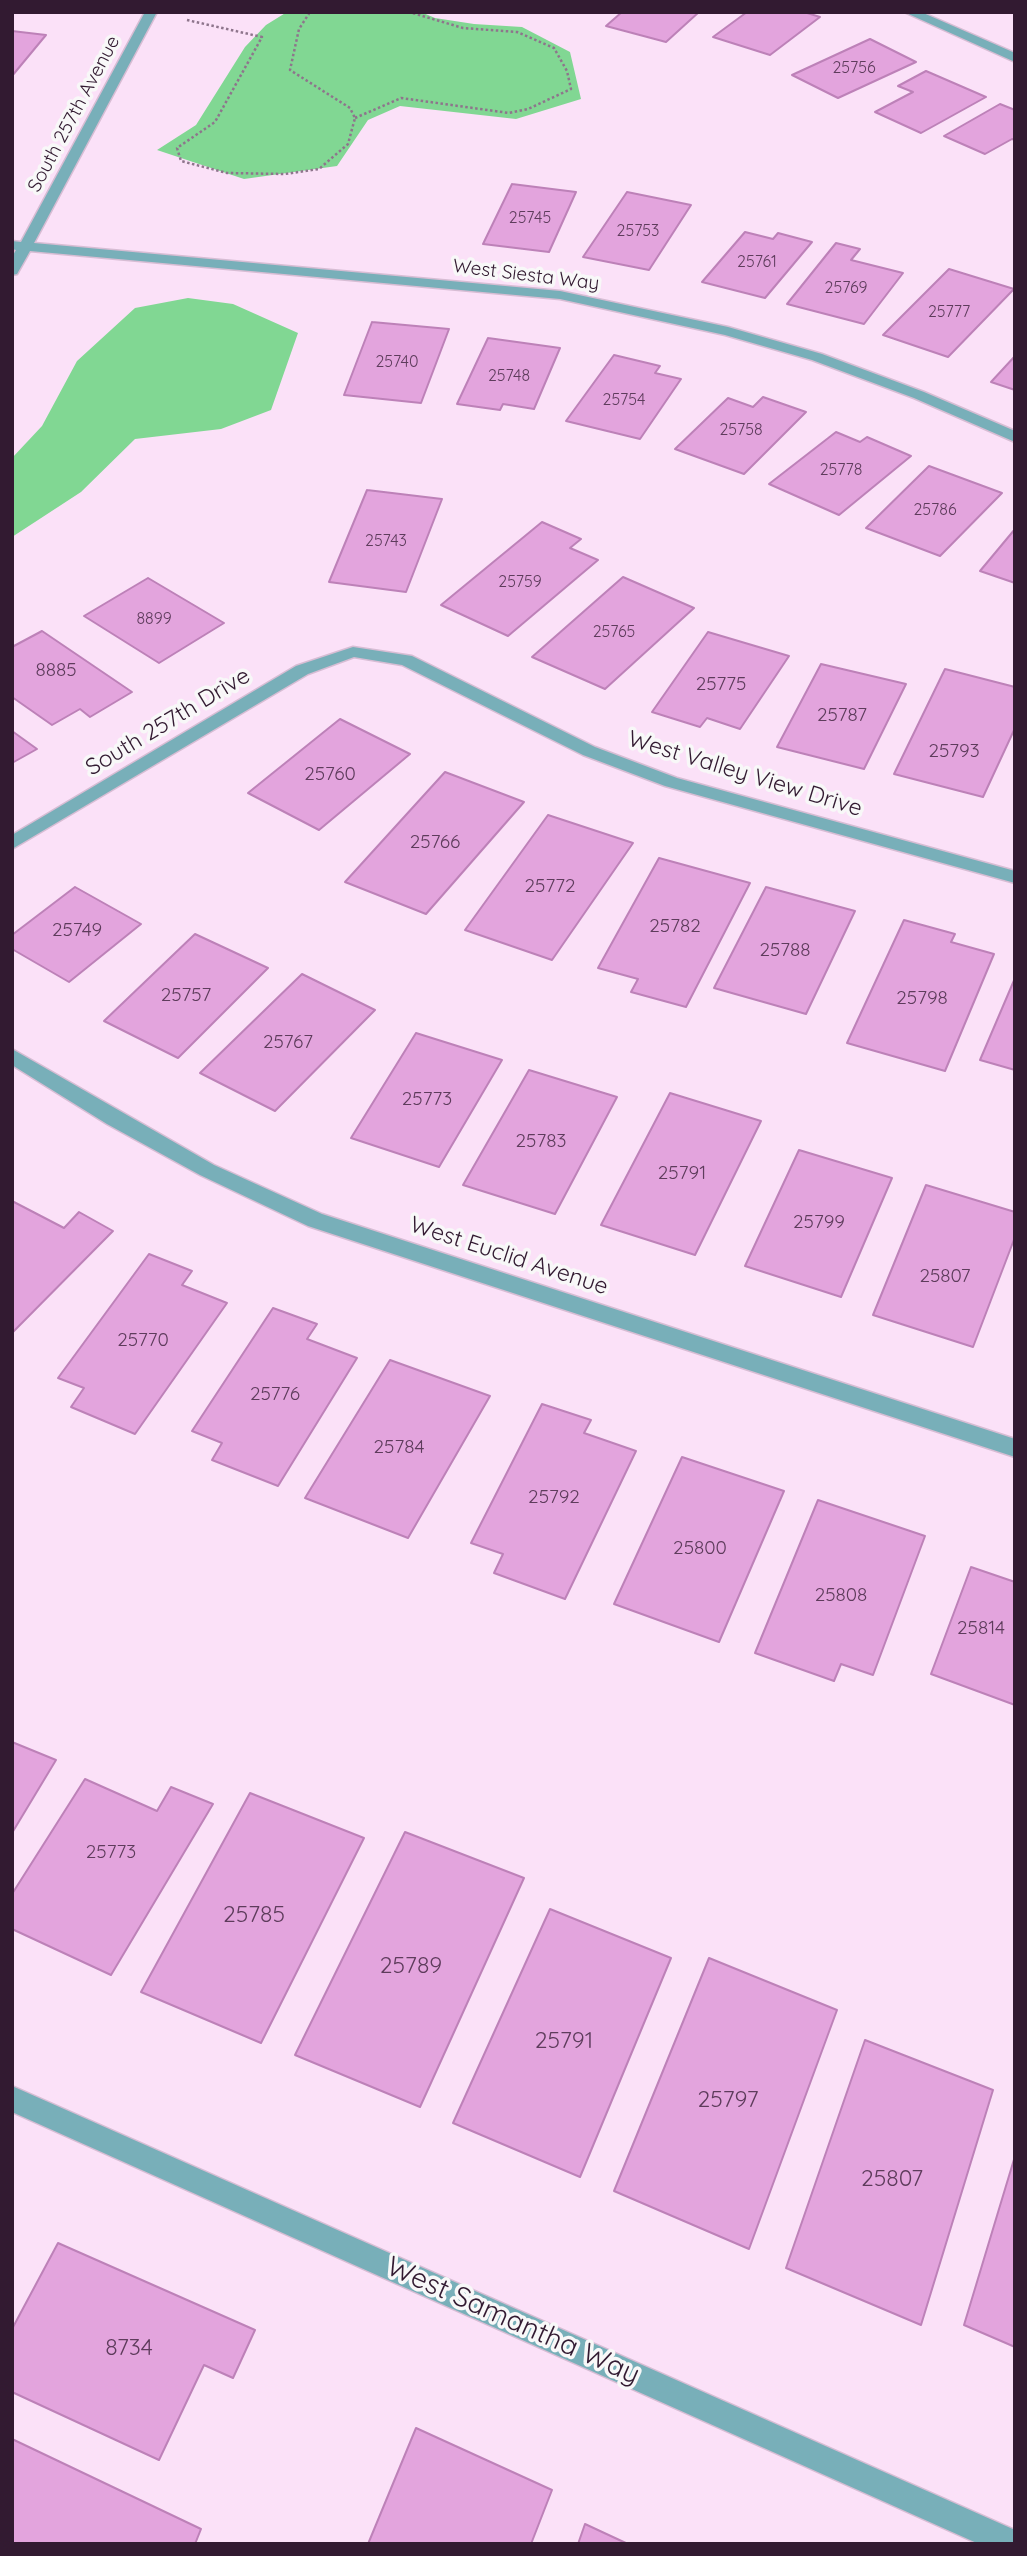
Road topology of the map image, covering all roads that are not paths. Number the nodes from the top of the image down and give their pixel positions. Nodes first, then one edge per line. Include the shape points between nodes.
1 (151, 12) edge
2 (911, 12) edge
3 (1015, 58) edge
4 (20, 245) edge
5 (12, 271) edge
6 (1015, 438) edge
7 (353, 652) joint
8 (12, 844) edge
9 (1015, 877) edge
10 (12, 1056) edge
11 (1015, 1448) edge
12 (12, 2099) edge
13 (1013, 2544) edge

1 - 4 street, South 257th Avenue
2 - 3 street
4 - 5 street, South 257th Avenue
4 - 6 street, West Siesta Way via 560,295 729,331 817,357
7 - 8 street, South 257th Drive via 302,670
7 - 9 street, West Valley View Drive via 406,660 589,751 671,782
10 - 11 street, West Euclid Avenue via 207,1170 315,1220
12 - 13 street, West Samantha Way

